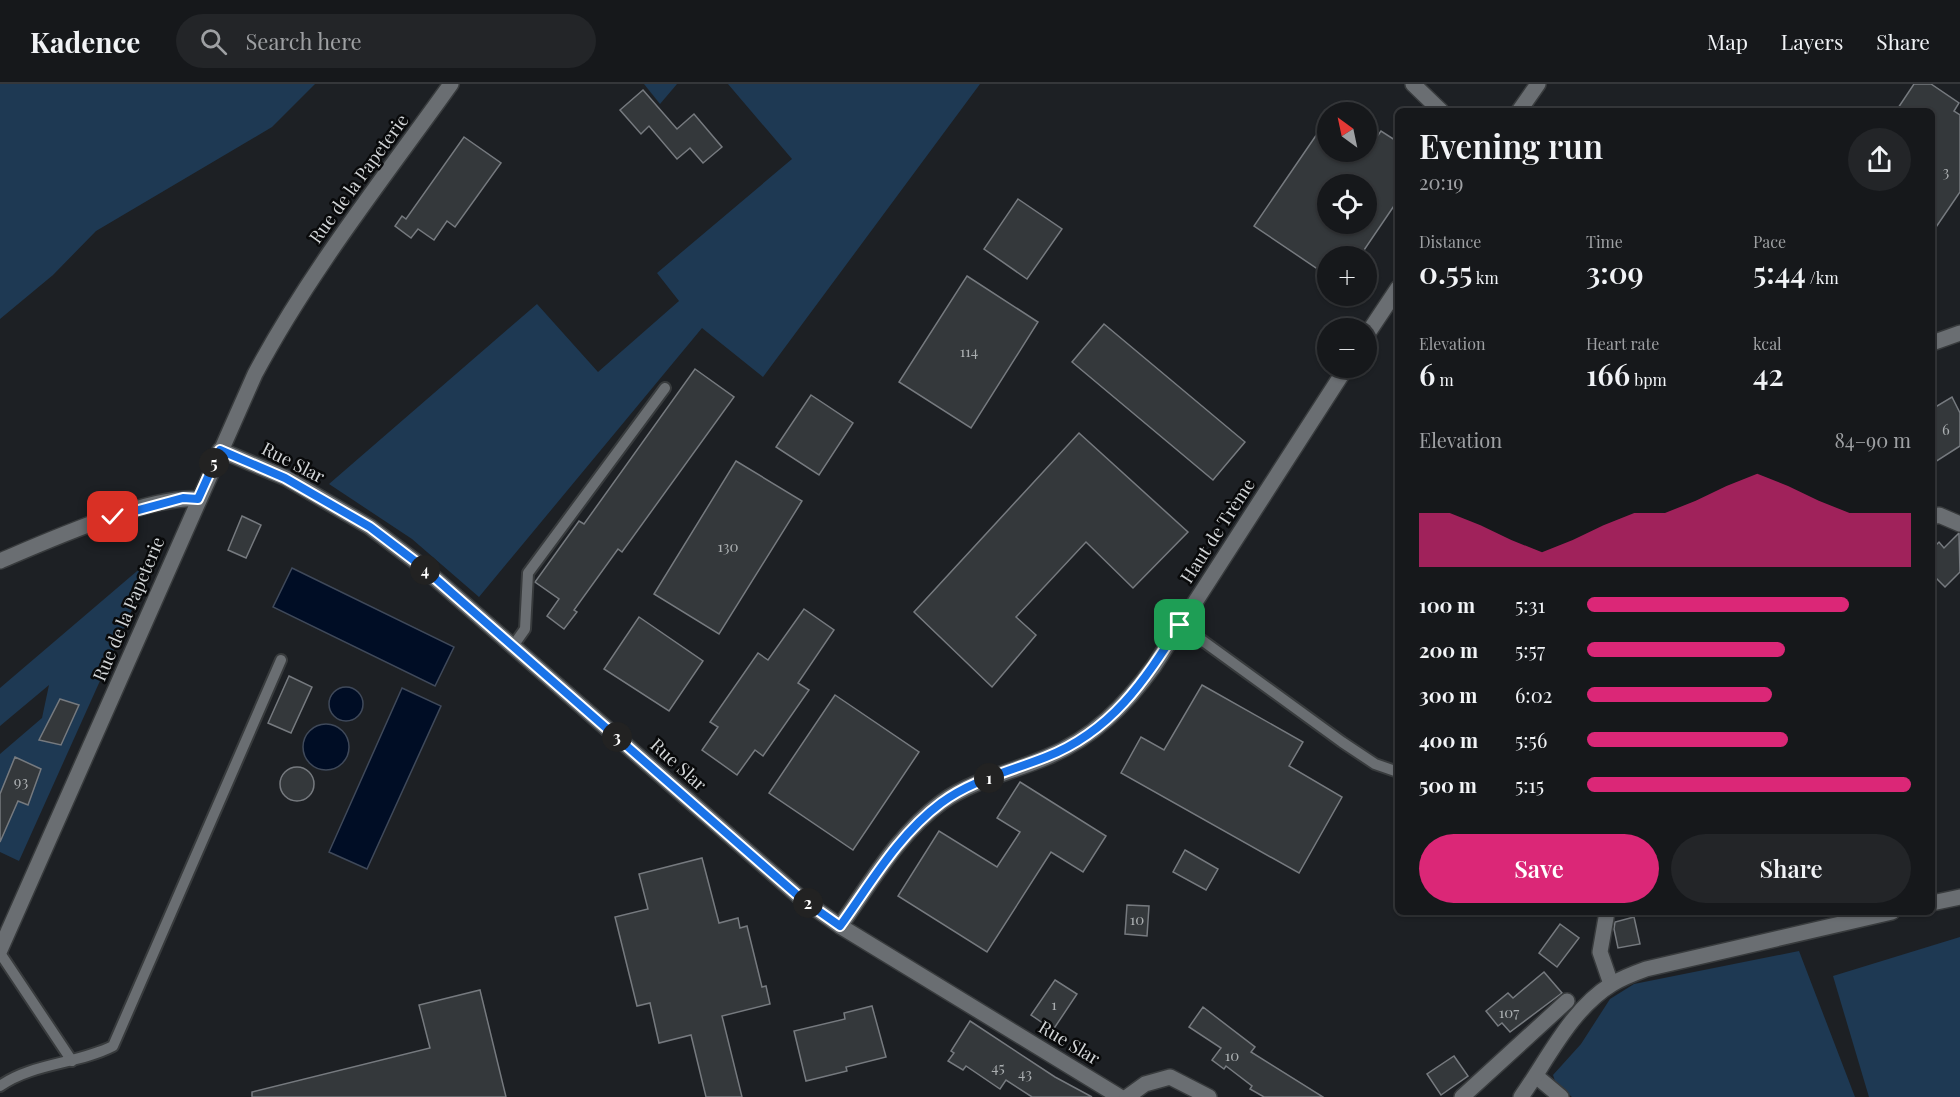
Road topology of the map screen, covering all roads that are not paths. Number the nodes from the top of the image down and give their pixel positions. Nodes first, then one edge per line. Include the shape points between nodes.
1 (451, 84) edge
2 (1413, 84) edge
3 (1538, 84) edge
4 (1438, 108) edge
5 (1523, 108) edge
6 (1395, 292) edge
7 (1377, 320) edge
8 (1960, 333) edge
9 (1935, 342) edge
10 (1340, 378) edge
11 (665, 388) dead end
12 (220, 450) junction
13 (198, 499) junction
14 (1935, 516) edge
15 (1960, 524) edge
16 (0, 561) edge
17 (1180, 625) junction
18 (513, 646) junction
19 (281, 660) dead end
20 (1395, 771) edge
21 (1960, 897) edge
22 (1935, 902) edge
23 (1606, 915) edge
24 (1879, 915) edge
25 (840, 926) junction
26 (0, 952) edge
27 (1611, 984) junction
28 (1567, 1001) dead end
29 (72, 1061) junction
30 (1536, 1076) junction
31 (0, 1086) edge
32 (1120, 1097) edge
33 (1127, 1097) edge
34 (1209, 1097) edge
35 (1462, 1097) edge
36 (1521, 1097) edge
37 (1561, 1097) edge

1 - 12 street, Rue de la Papeterie via 277,333
2 - 4 street
3 - 5 street
6 - 7 street
8 - 9 street
10 - 17 street, Haut de Trème
11 - 18 lane via 528,573 525,629
12 - 13 street, Rue de la Papeterie
12 - 18 street, Rue Slar via 285,478 370,527
13 - 16 street via 183,498 113,517
13 - 26 street, Rue de la Papeterie
14 - 15 street
17 - 20 lane via 1342,742 1375,764
17 - 25 street, Haut de Trème via 1128,701 1092,733 1049,756 980,782 943,801 908,830
18 - 25 street, Rue Slar via 803,900
19 - 29 lane via 113,1046
21 - 22 street
23 - 27 street via 1600,952
24 - 27 street via 1646,969
25 - 32 street, Rue Slar
26 - 29 lane
27 - 30 street via 1575,1019
28 - 35 street
29 - 31 lane via 30,1072
30 - 36 street
30 - 37 street
33 - 34 street via 1145,1084 1170,1077

